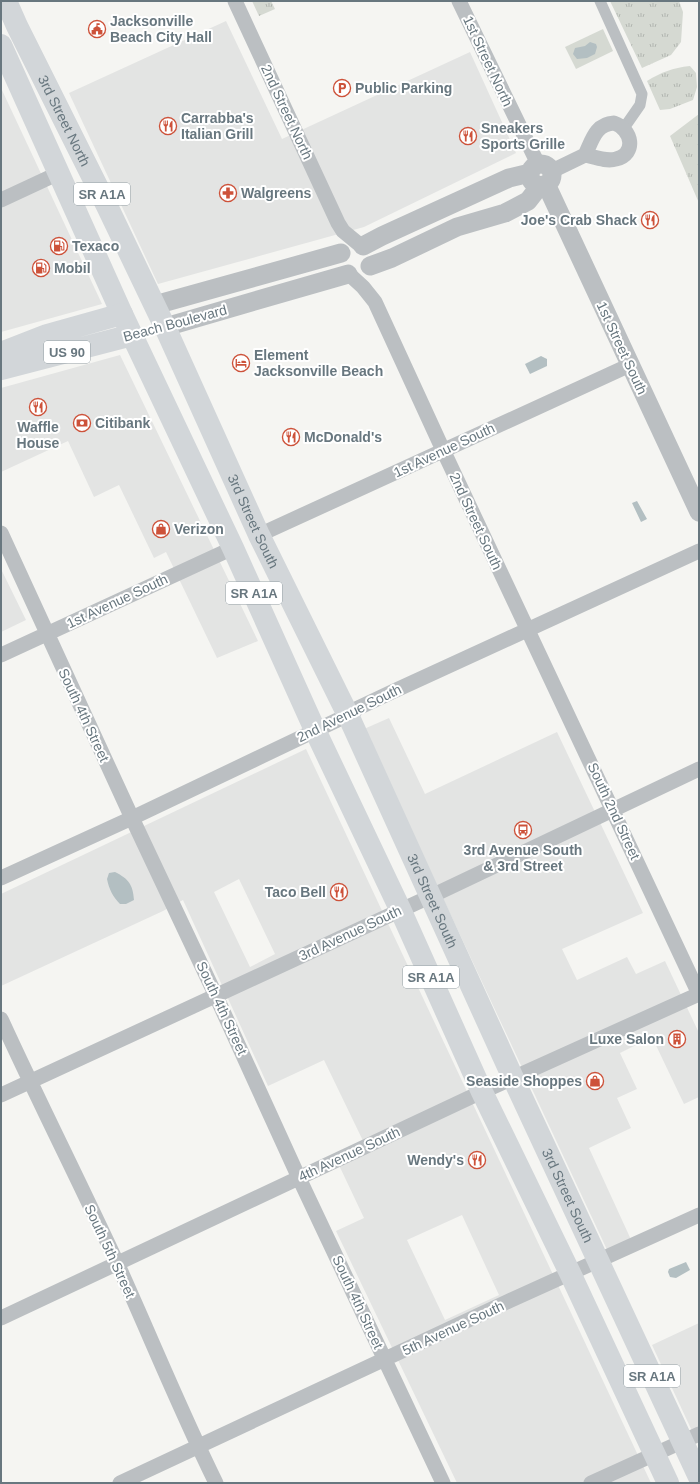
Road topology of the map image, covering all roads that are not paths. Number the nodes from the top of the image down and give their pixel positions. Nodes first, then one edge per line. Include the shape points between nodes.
1 (6, 1) edge
2 (235, 1) edge
3 (459, 1) edge
4 (600, 1) edge
5 (1, 45) edge
6 (624, 128) junction
7 (585, 155) junction
8 (59, 173) junction
9 (541, 176) junction
10 (1, 200) edge
11 (338, 223) junction
12 (362, 246) junction
13 (342, 252) junction
14 (370, 267) junction
15 (350, 275) junction
16 (376, 302) junction
17 (155, 305) junction
18 (122, 314) junction
19 (165, 326) junction
20 (132, 335) junction
21 (1, 353) edge
22 (630, 365) junction
23 (1, 369) edge
24 (443, 450) junction
25 (699, 512) edge
26 (1, 533) edge
27 (259, 535) junction
28 (233, 548) junction
29 (699, 551) edge
30 (528, 630) junction
31 (46, 633) junction
32 (1, 655) edge
33 (348, 715) junction
34 (315, 730) junction
35 (699, 770) edge
36 (613, 810) junction
37 (132, 818) junction
38 (1, 878) edge
39 (430, 896) junction
40 (400, 909) junction
41 (699, 994) edge
42 (216, 996) junction
43 (1, 1019) edge
44 (513, 1078) junction
45 (30, 1082) junction
46 (482, 1092) junction
47 (1, 1095) edge
48 (299, 1178) junction
49 (699, 1215) edge
50 (598, 1260) junction
51 (117, 1264) junction
52 (570, 1273) junction
53 (1, 1318) edge
54 (384, 1360) junction
55 (691, 1438) edge
56 (198, 1446) junction
57 (655, 1454) junction
58 (699, 1477) edge
59 (120, 1483) edge
60 (216, 1483) edge
61 (443, 1483) edge
62 (591, 1483) edge
63 (668, 1483) edge

1 - 17 main road, 3rd Street North / SR A1A
2 - 11 street, 2nd Street North
3 - 9 street, 1st Street North
4 - 6 street via 642,94 640,105
5 - 8 main road, 3rd Street North / SR A1A
6 - 7 street via 614,123 602,126
6 - 7 street via 630,139 623,156 611,160
7 - 9 street
8 - 10 street
8 - 18 main road, 3rd Street North / SR A1A
9 - 12 street via 509,178
9 - 14 street via 535,192 528,201 505,213 457,227
9 - 22 street, 1st Street South
11 - 12 street via 343,231
11 - 13 street
12 - 13 street via 351,245
12 - 14 street via 370,254
13 - 15 street via 340,265
13 - 17 street, Beach Boulevard
14 - 15 street via 359,276
14 - 16 street
15 - 16 street
15 - 19 street, Beach Boulevard
16 - 24 street, 2nd Street South
17 - 18 main road, Beach Boulevard / US 90
17 - 19 main road, 3rd Street North / SR A1A
18 - 20 main road, 3rd Street North / SR A1A
18 - 21 main road, Beach Boulevard / US 90 via 47,335
19 - 20 main road, Beach Boulevard / US 90
19 - 27 main road, 3rd Street South / SR A1A
20 - 23 main road, Beach Boulevard / US 90
20 - 28 main road, SR A1A
22 - 24 street, 1st Avenue South
22 - 25 street, 1st Street South
24 - 27 street, 1st Avenue South
24 - 30 street, 2nd Street South
26 - 31 street, South 4th Street
27 - 33 main road, 3rd Street South / SR A1A
28 - 31 street, 1st Avenue South
28 - 34 main road, SR A1A
29 - 30 street, 2nd Avenue South
30 - 33 street, 2nd Avenue South via 358,708
30 - 36 street, South 2nd Street
31 - 32 street, 1st Avenue South
31 - 37 street, South 4th Street
33 - 34 street, 2nd Avenue South
33 - 39 main road, 3rd Street South / SR A1A
34 - 37 street, 2nd Avenue South
34 - 40 main road, SR A1A
35 - 36 street, 3rd Avenue South
36 - 39 street, 3rd Avenue South
36 - 41 street, South 2nd Street
37 - 38 street, 2nd Avenue South
37 - 42 street, South 4th Street
39 - 40 street, 3rd Avenue South
39 - 44 main road, 3rd Street South / SR A1A
40 - 42 street, 3rd Avenue South
40 - 46 main road, SR A1A
41 - 44 street, 4th Avenue South
42 - 45 street, 3rd Avenue South
42 - 48 street, South 4th Street
43 - 45 street, South 5th Street
44 - 46 street, 4th Avenue South
44 - 50 main road, 3rd Street South / SR A1A
45 - 47 street, 3rd Avenue South
45 - 51 street, South 5th Street
46 - 48 street, 4th Avenue South
46 - 52 main road, SR A1A
48 - 51 street, 4th Avenue South
48 - 54 street, South 4th Street
49 - 50 street, 5th Avenue South
50 - 52 street, 5th Avenue South
50 - 55 main road, 3rd Street South / SR A1A
51 - 53 street, 4th Avenue South
51 - 56 street, South 5th Street
52 - 54 street, 5th Avenue South
52 - 57 main road, SR A1A
54 - 56 street, 5th Avenue South
54 - 61 street, South 4th Street
55 - 57 street
55 - 58 main road, 3rd Street South / SR A1A
56 - 59 street, 5th Avenue South
56 - 60 street, South 5th Street
57 - 62 street
57 - 63 main road, SR A1A

